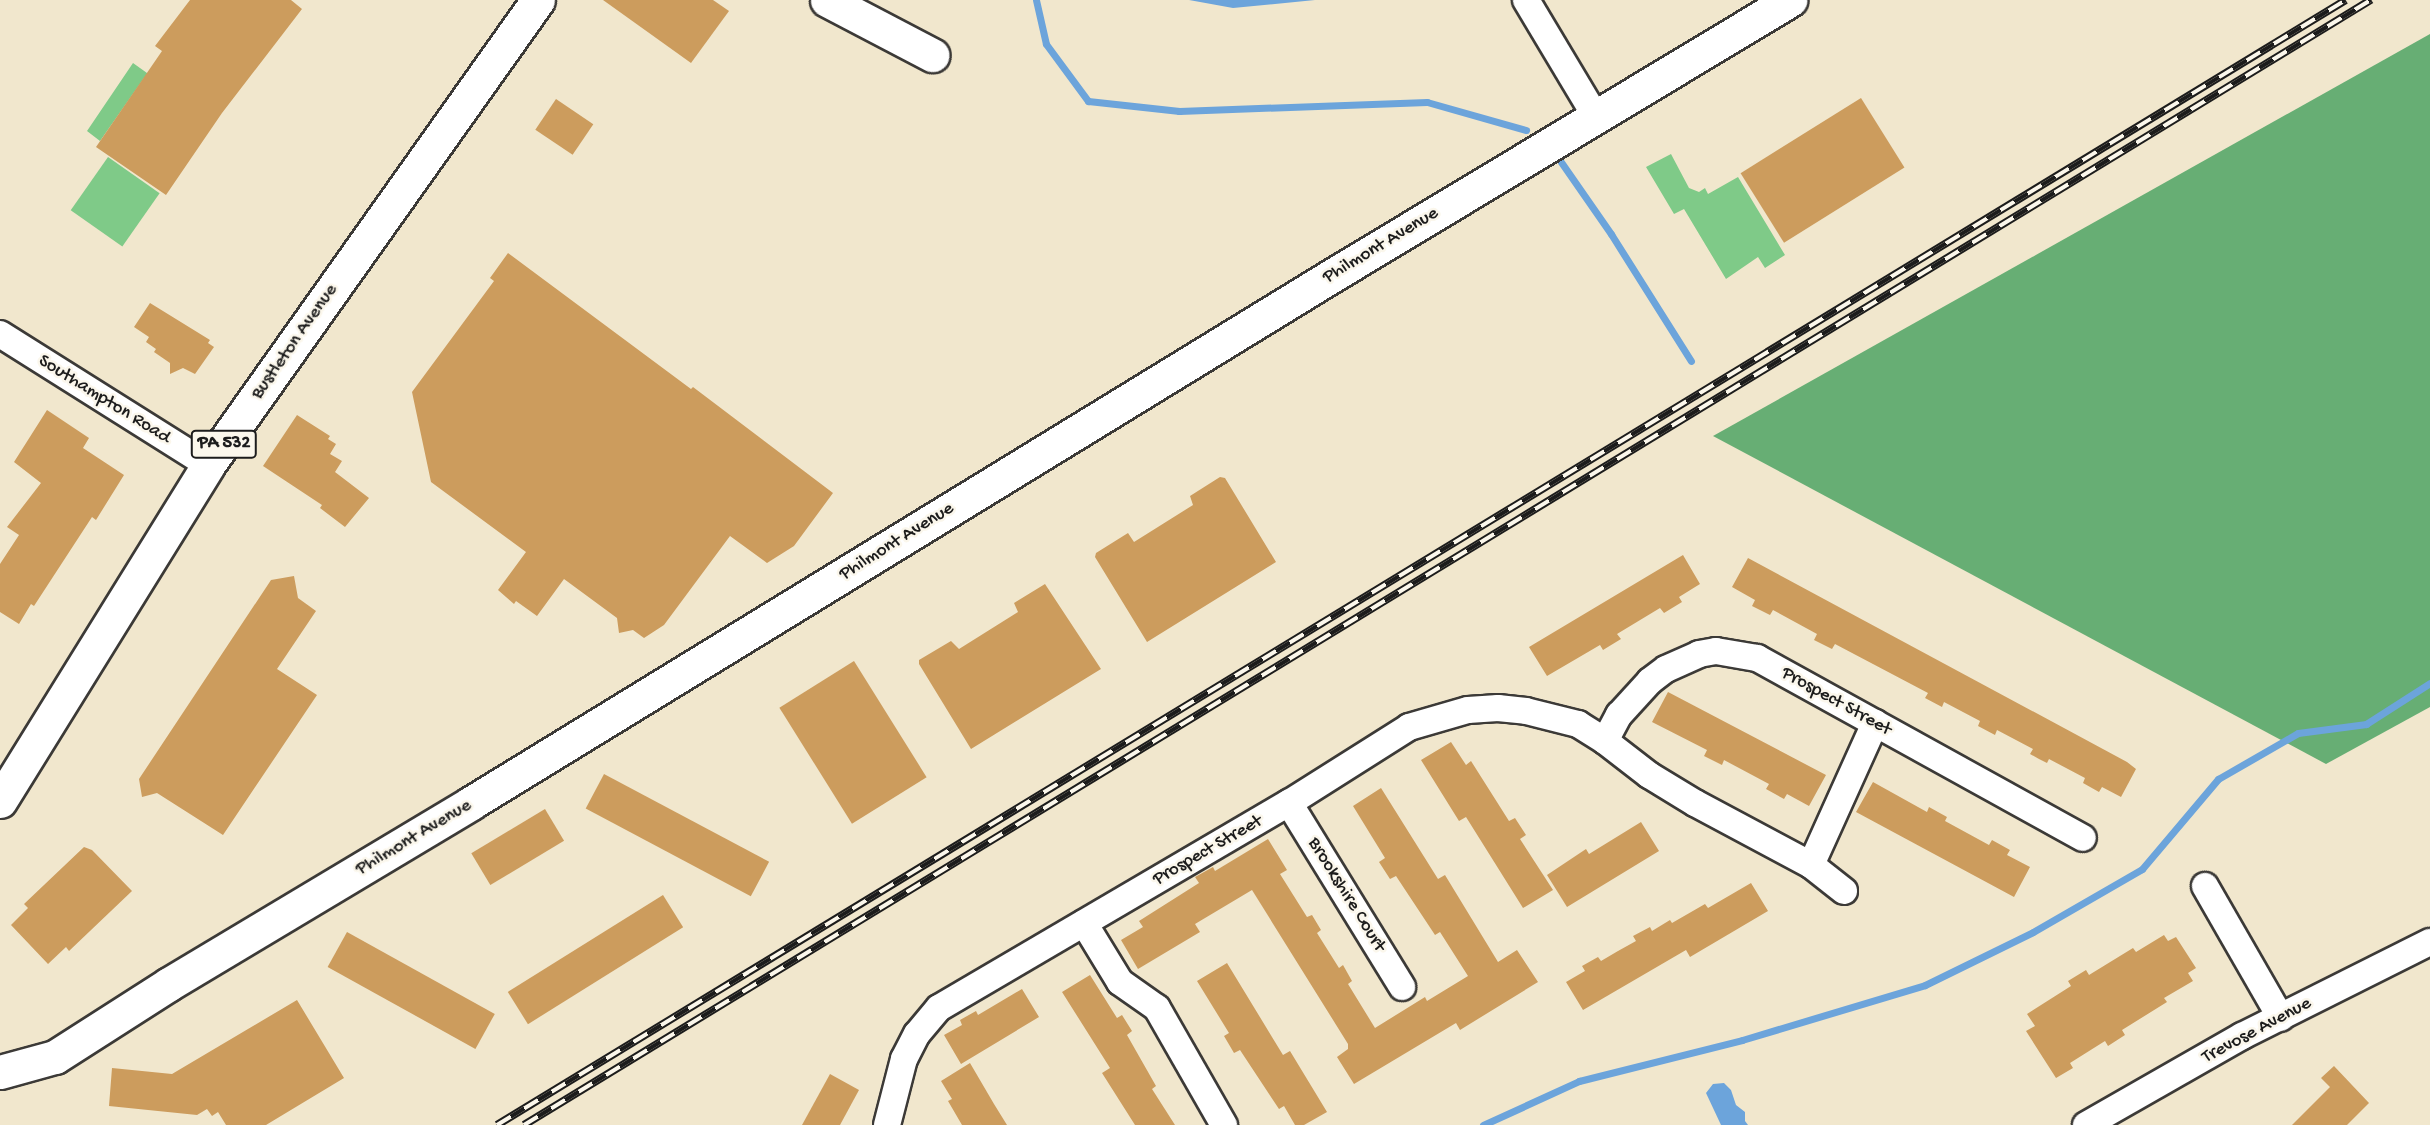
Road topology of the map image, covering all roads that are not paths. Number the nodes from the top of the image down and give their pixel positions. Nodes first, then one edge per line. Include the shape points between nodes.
1 (538, 0) edge
2 (827, 0) edge
3 (1526, 0) edge
4 (1790, 0) edge
5 (932, 55) dead end
6 (1596, 117) junction
7 (0, 334) edge
8 (208, 466) junction
9 (1875, 723) junction
10 (1605, 741) junction
11 (0, 801) edge
12 (1289, 803) junction
13 (2083, 838) dead end
14 (1811, 865) junction
15 (2205, 886) dead end
16 (1844, 891) dead end
17 (1084, 923) junction
18 (2430, 942) edge
19 (1402, 987) dead end
20 (2281, 1018) junction
21 (0, 1072) edge
22 (887, 1125) edge
23 (1224, 1125) edge
24 (2086, 1125) edge

1 - 8 main road, Bustleton Avenue / PA 532
2 - 5 main road
3 - 6 street
4 - 6 main road, Philmont Avenue
6 - 21 main road, Philmont Avenue via 55,1057
7 - 8 street, Southampton Road
8 - 11 main road, Bustleton Avenue / PA 532
9 - 10 street, Prospect Street via 1757,658 1716,652 1682,660 1650,681 1619,716
9 - 13 street, Prospect Street
9 - 14 street
10 - 12 street, Prospect Street via 1578,724 1536,713 1468,710 1409,727
10 - 14 street, Prospect Street via 1695,803
12 - 17 street, Prospect Street
12 - 19 street, Brookshire Court
14 - 16 street, Prospect Street
15 - 20 street
17 - 22 street, Prospect Street via 939,1008 904,1059
17 - 23 street via 1120,982 1157,1008
18 - 20 street, Trevose Avenue
20 - 24 street, Trevose Avenue

